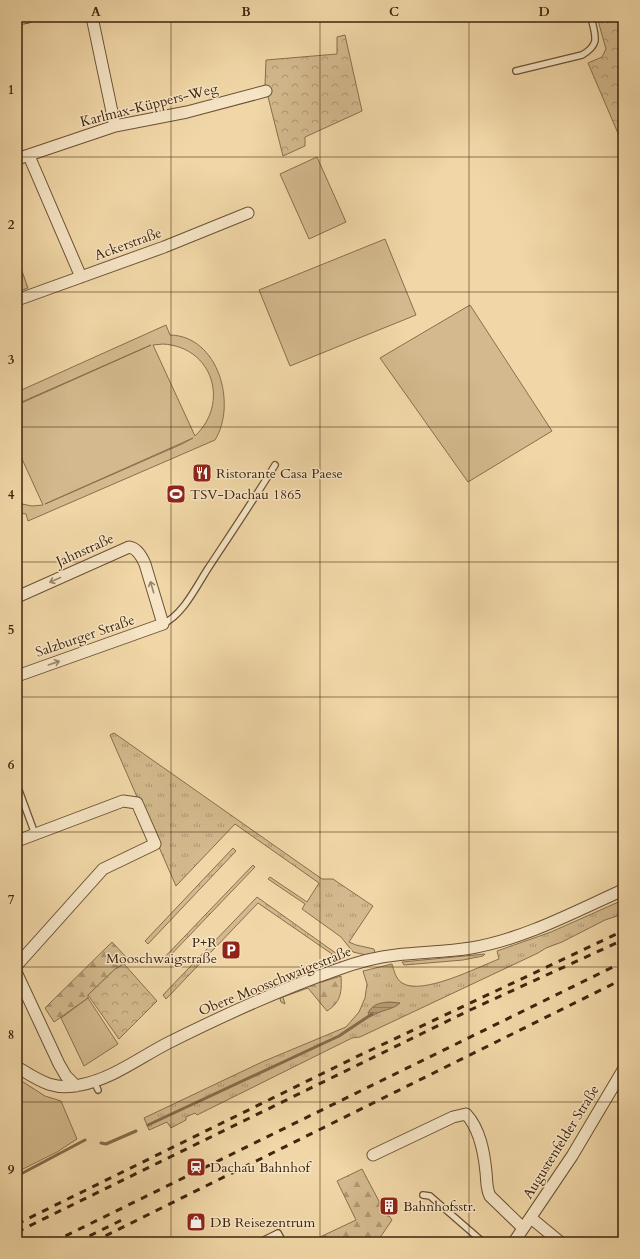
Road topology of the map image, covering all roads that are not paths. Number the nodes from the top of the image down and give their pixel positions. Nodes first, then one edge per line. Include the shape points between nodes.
1 (28, 17) edge
2 (92, 17) edge
3 (591, 17) edge
4 (17, 19) edge
5 (516, 71) dead end
6 (266, 91) dead end
7 (115, 126) junction
8 (29, 156) junction
9 (17, 159) edge
10 (248, 213) dead end
11 (81, 277) junction
12 (17, 300) edge
13 (275, 464) dead end
14 (17, 596) edge
15 (163, 624) junction
16 (17, 676) edge
17 (17, 785) edge
18 (35, 834) junction
19 (17, 841) edge
20 (623, 890) edge
21 (17, 965) edge
22 (17, 974) edge
23 (59, 1064) junction
24 (17, 1067) edge
25 (623, 1070) edge
26 (43, 1082) junction
27 (76, 1086) junction
28 (373, 1155) dead end
29 (423, 1195) dead end
30 (531, 1218) junction
31 (523, 1228) junction
32 (260, 1242) edge
33 (283, 1242) edge
34 (483, 1242) edge
35 (514, 1242) edge
36 (560, 1242) edge

1 - 4 street
2 - 7 street
3 - 5 lane via 596,38 591,50 582,55
6 - 7 street, Karlmax-Küppers-Weg via 186,112
7 - 8 street, Karlmax-Küppers-Weg
8 - 9 street, Karlmax-Küppers-Weg
8 - 11 street
10 - 11 street, Ackerstraße via 184,240
11 - 12 street, Ackerstraße
13 - 15 lane via 187,600 171,620
15 -> 14 street, Jahnstraße via 145,564 141,556 129,547
16 -> 15 street, Salzburger Straße
17 - 18 lane
18 - 19 street
18 - 21 street via 123,801 137,803 155,844 103,869
20 - 27 street, Obere Moosschwaigestraße via 538,927 492,943 390,956 335,970 220,1019 145,1055 96,1086
22 - 23 street
23 - 26 street via 57,1074
23 - 27 street
24 - 26 street, Obere Moosschwaigestraße
25 - 30 street, Augustenfelder Straße
26 - 27 street, Obere Moosschwaigestraße via 52,1087
28 - 31 street via 453,1117 466,1114 483,1150 487,1190
29 - 34 lane via 430,1196
30 - 31 street, Augustenfelder Straße
30 - 36 street
31 - 35 street, Augustenfelder Straße
32 - 33 lane via 278,1233

